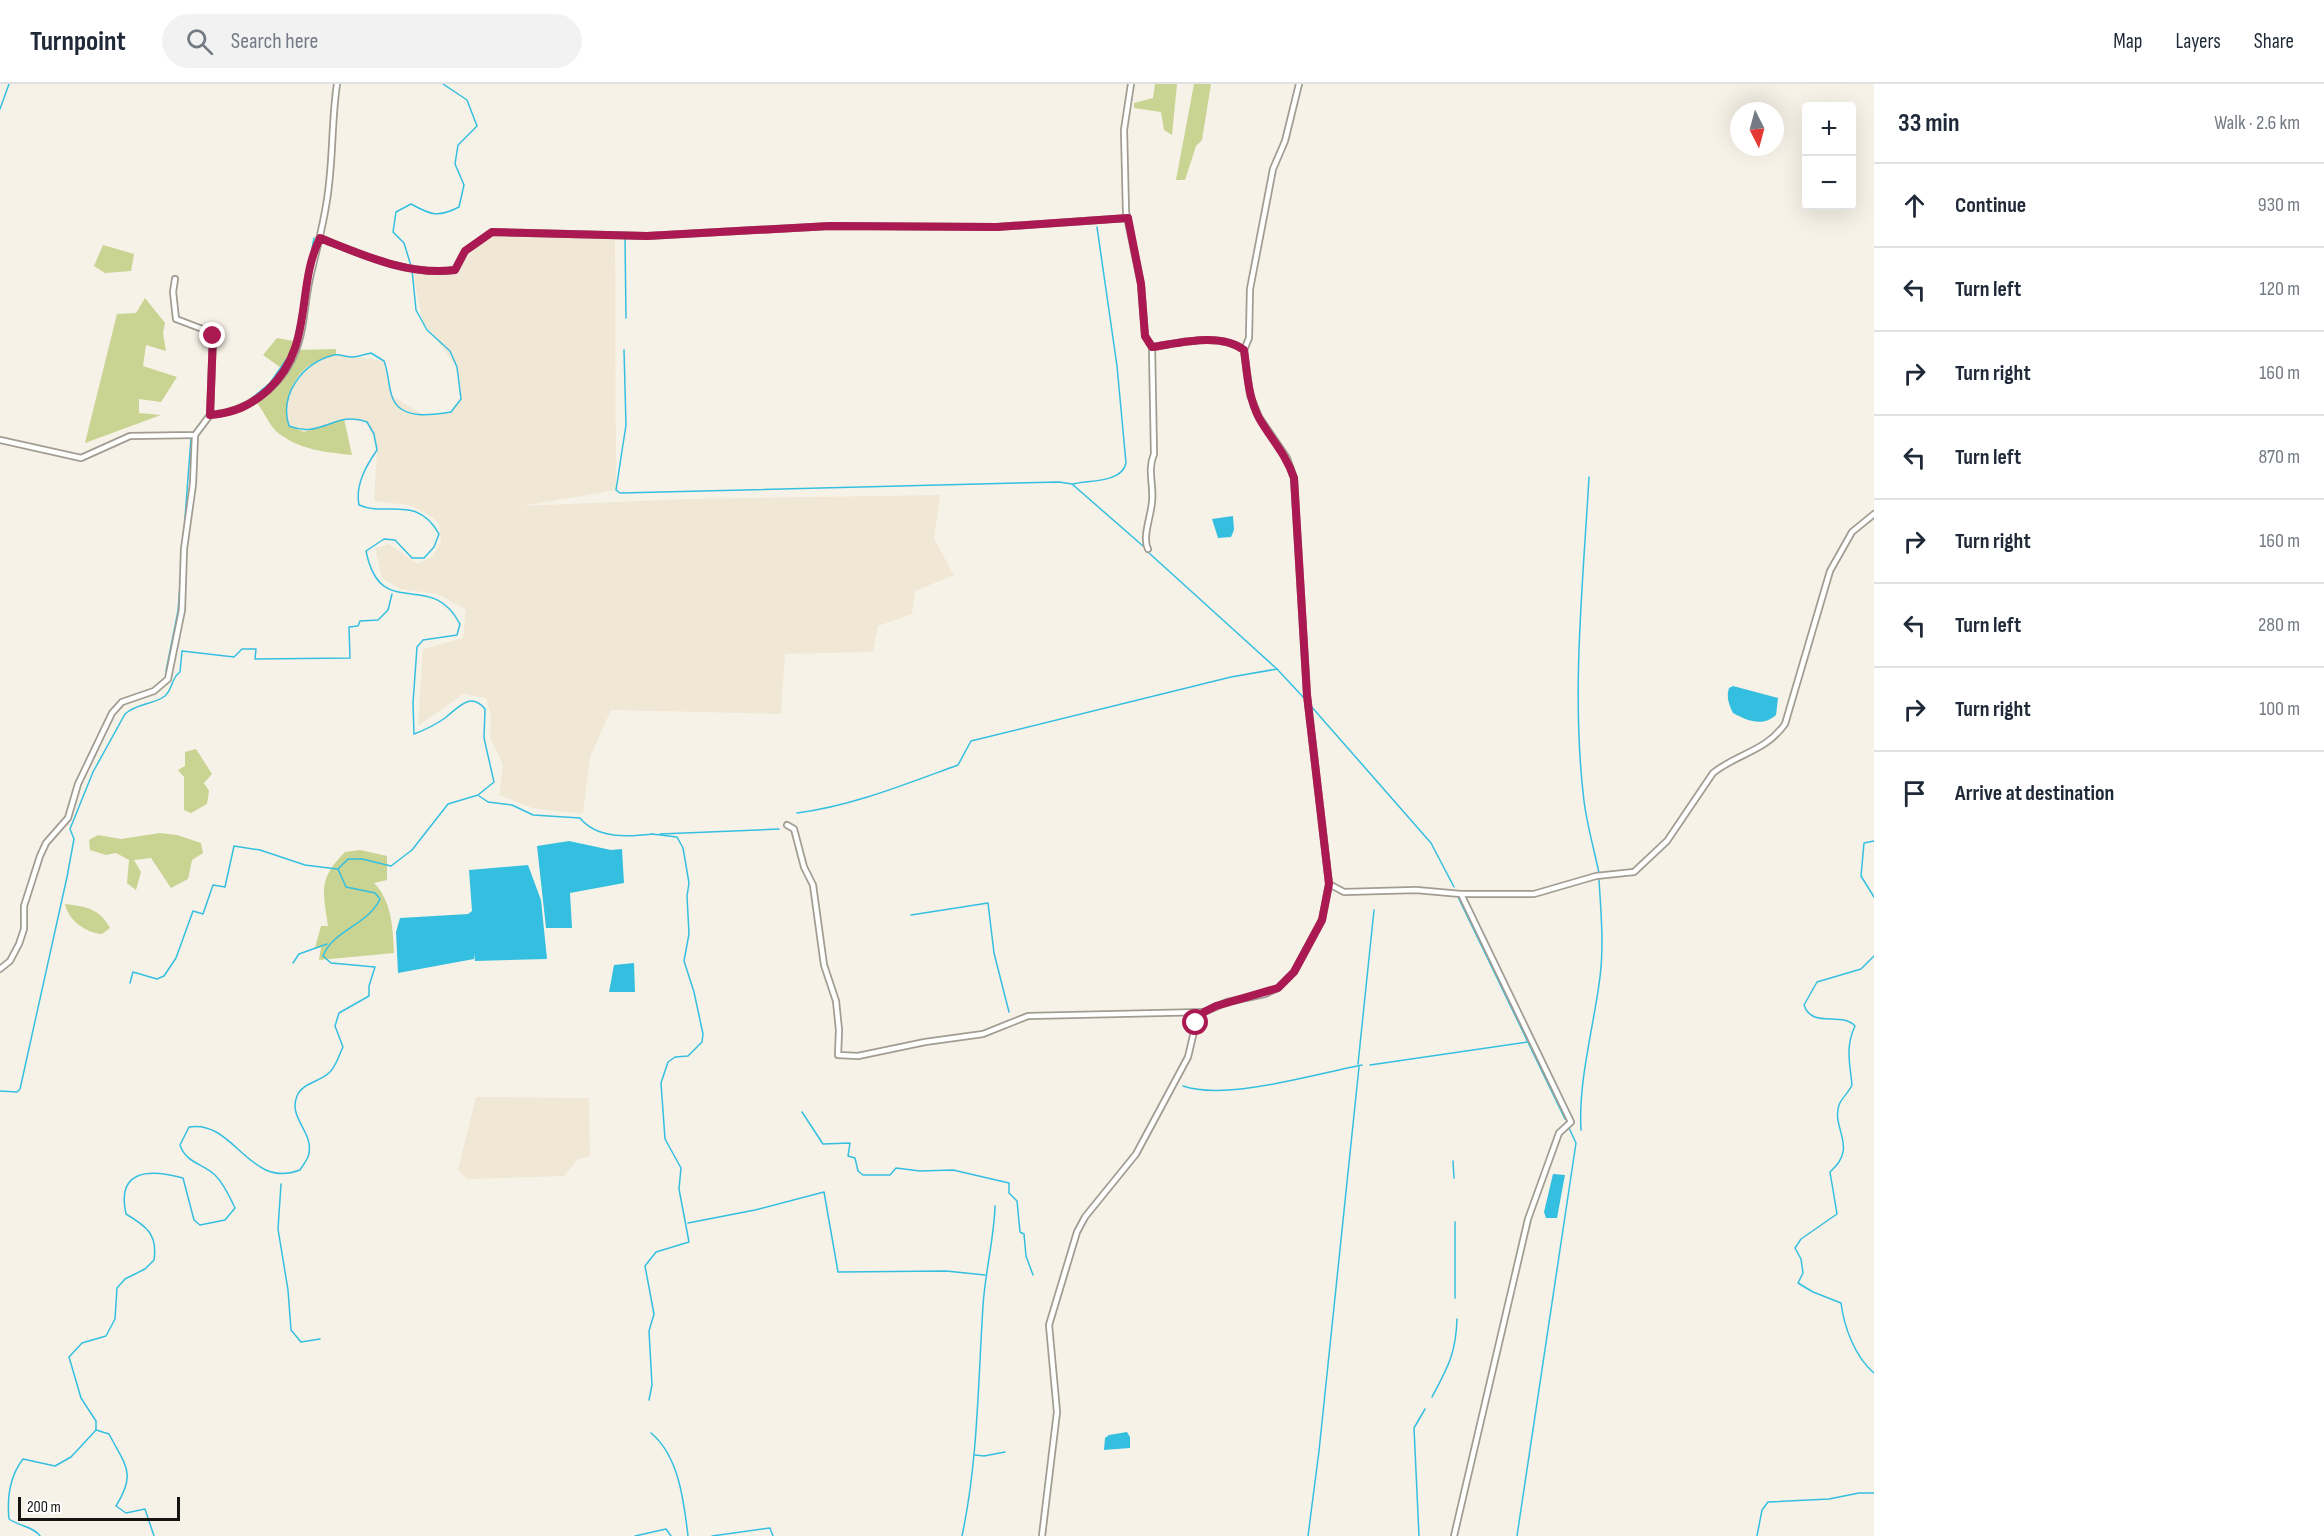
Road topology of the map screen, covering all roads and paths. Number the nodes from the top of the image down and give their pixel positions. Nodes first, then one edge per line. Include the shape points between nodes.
1 (338, 84) edge
2 (1131, 84) edge
3 (1299, 84) edge
4 (1128, 218) junction
5 (320, 238) junction
6 (175, 279) dead end
7 (1152, 347) junction
8 (1244, 350) junction
9 (210, 415) junction
10 (195, 435) junction
11 (0, 440) edge
12 (1874, 514) edge
13 (1148, 549) dead end
14 (787, 825) dead end
15 (1329, 884) junction
16 (1461, 894) junction
17 (0, 969) edge
18 (1204, 1012) junction
19 (1042, 1536) edge
20 (1454, 1536) edge

1 - 5 street
2 - 4 street via 1124,130
3 - 8 street via 1285,141 1273,169 1250,289 1249,338
4 - 5 street via 997,227 830,226 647,236 492,232 465,251 455,270 400,268
4 - 7 street via 1141,284 1145,336
5 - 9 street via 299,342 284,370 273,385 244,408
6 - 9 street via 176,319 213,336
7 - 8 street via 1194,341 1235,343
7 - 13 street via 1153,480 1144,542
8 - 15 street via 1250,395 1259,417 1287,458 1294,478 1307,695
9 - 10 street
10 - 11 street via 130,436 81,458
10 - 17 street via 182,610 168,679 154,692 122,702 112,713 78,784 68,818 40,856 24,906 24,929 19,944 10,961
12 - 16 street via 1851,532 1830,571 1785,724 1769,742 1713,773 1653,856 1634,872 1596,876 1547,891
14 - 18 street via 794,829 813,885 824,965 836,1001 838,1055 858,1056 983,1034 1028,1016
15 - 16 street via 1344,892 1416,890
15 - 18 street via 1322,920 1294,972 1272,991
16 - 20 street via 1571,1122 1559,1133 1528,1219
18 - 19 street via 1196,1023 1188,1057 1136,1154 1077,1232 1051,1311 1057,1412

